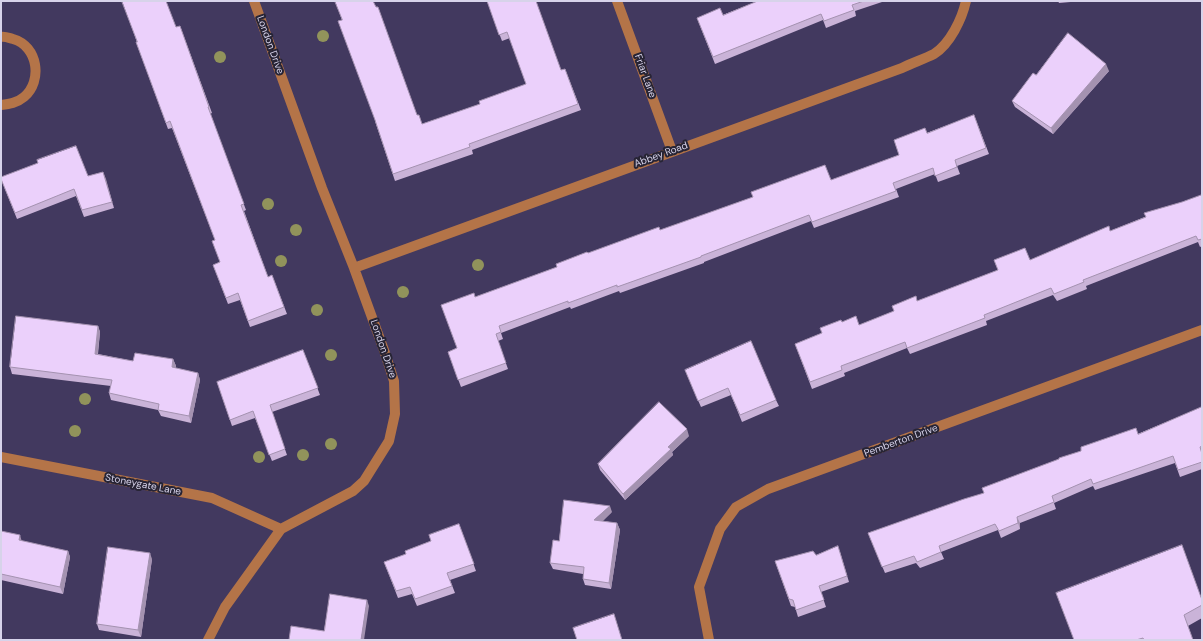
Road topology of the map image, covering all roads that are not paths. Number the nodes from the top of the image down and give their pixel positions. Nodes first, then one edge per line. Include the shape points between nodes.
1 (254, 1) edge
2 (617, 1) edge
3 (966, 1) edge
4 (1, 37) edge
5 (1, 105) edge
6 (672, 151) junction
7 (354, 268) junction
8 (1202, 330) edge
9 (1, 457) edge
10 (281, 529) junction
11 (208, 640) edge
12 (709, 640) edge

1 - 7 street, London Drive
2 - 6 street, Friar Lane
3 - 6 street, Abbey Road via 958,26 935,53 902,68
4 - 5 street via 17,40 28,48 34,60 36,74 32,87 24,97 12,104
6 - 7 street, Abbey Road
7 - 10 street, London Drive via 394,381 394,414 389,441 364,481 353,491
8 - 12 street, Pemberton Drive via 768,489 736,507 720,529 699,587
9 - 10 street, Stoneygate Lane via 212,498
10 - 11 street, London Drive via 225,607

